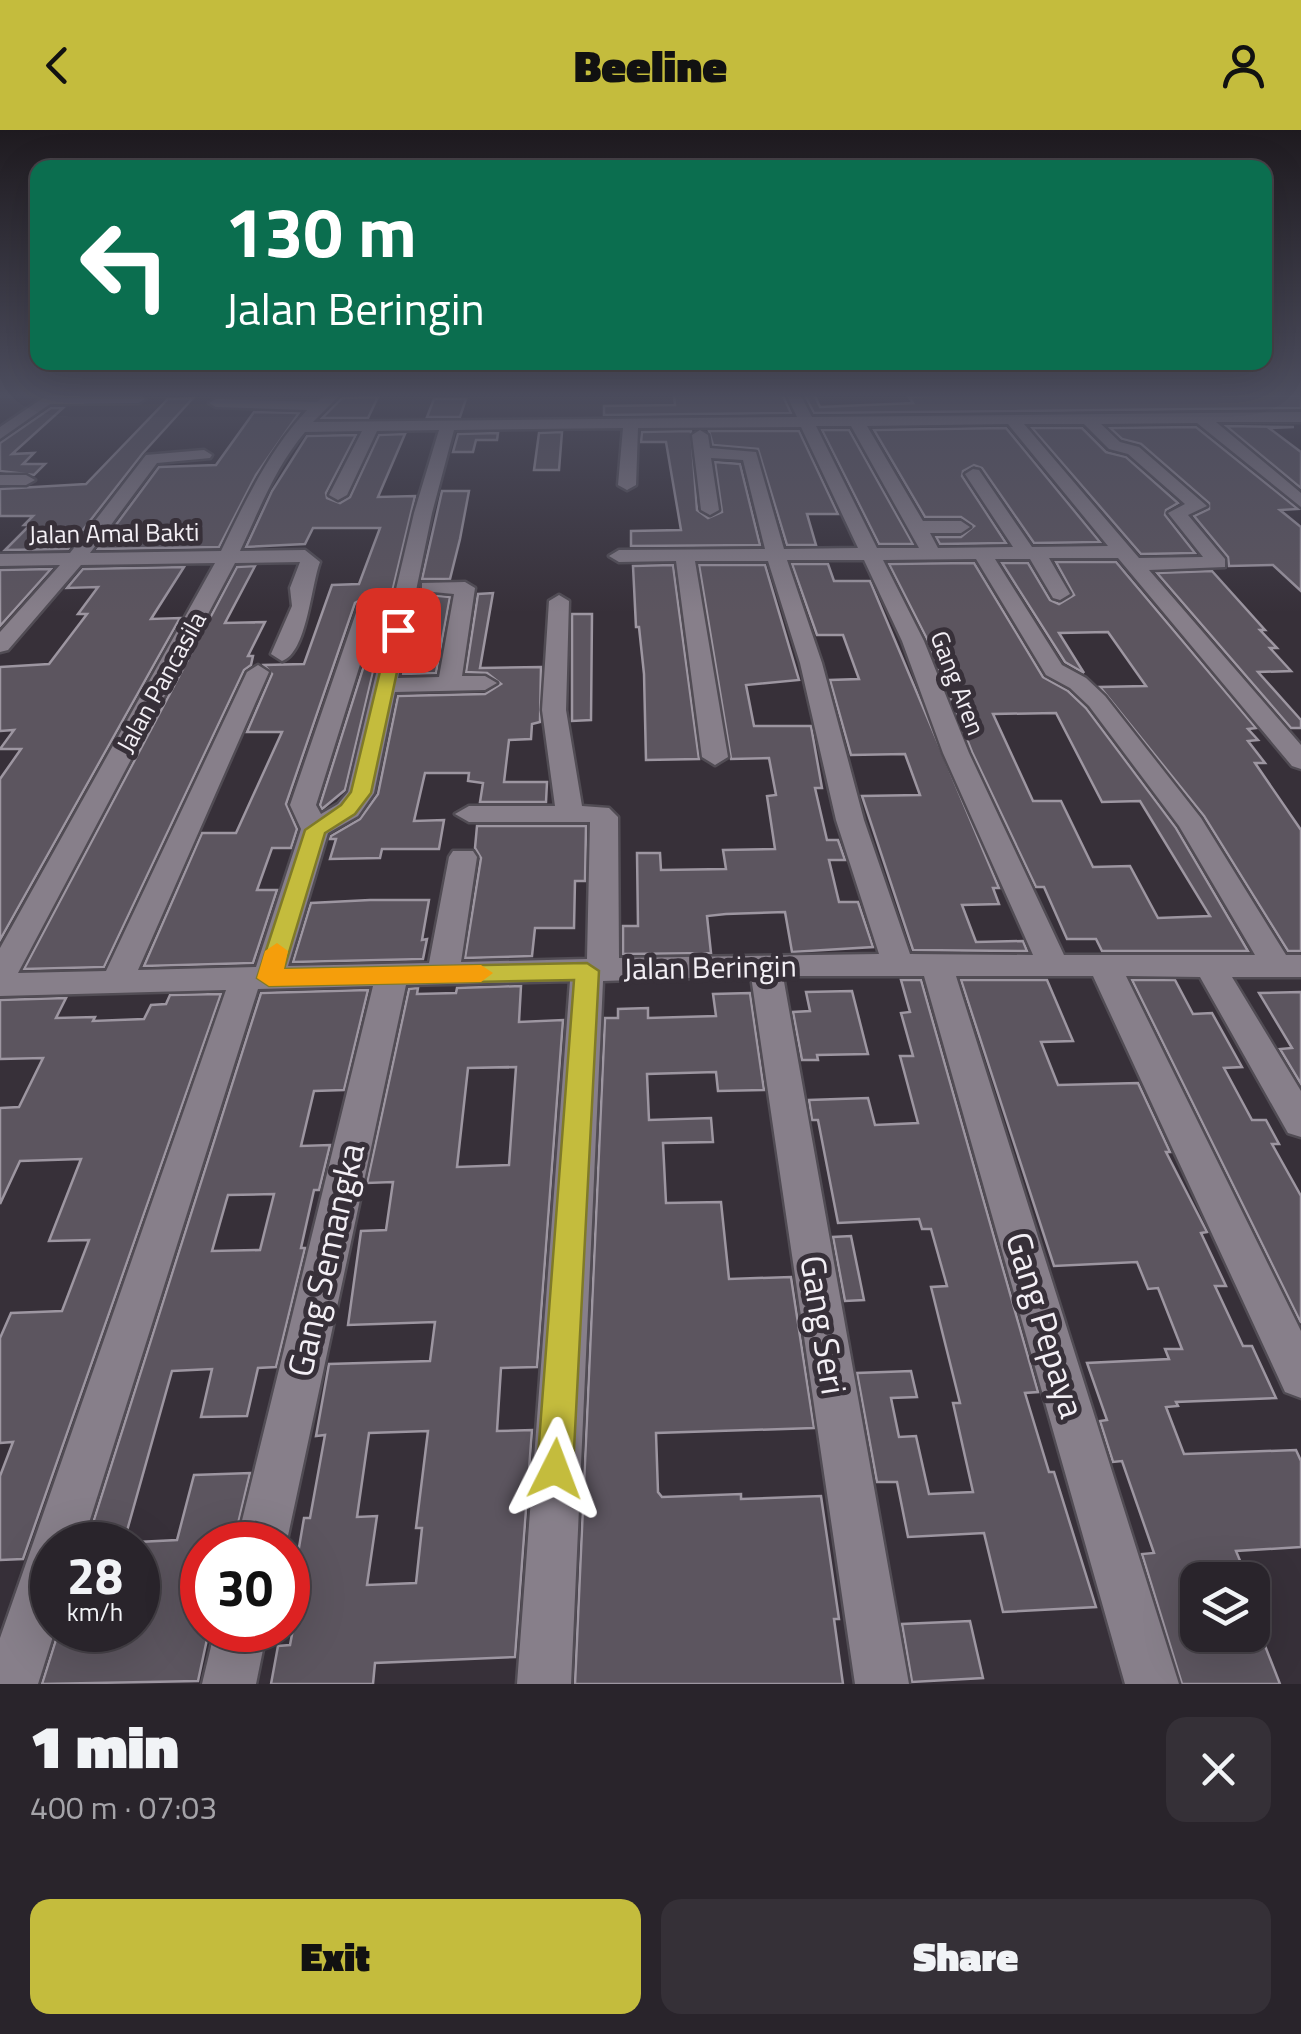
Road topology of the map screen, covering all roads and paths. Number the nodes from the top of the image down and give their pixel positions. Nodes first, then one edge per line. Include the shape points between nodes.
1 (145, 469) edge
2 (272, 469) edge
3 (351, 469) edge
4 (435, 469) edge
5 (628, 469) edge
6 (706, 469) edge
7 (753, 469) edge
8 (829, 469) edge
9 (890, 469) edge
10 (1047, 469) edge
11 (1154, 469) edge
12 (1261, 469) edge
13 (973, 474) dead end
14 (0, 480) edge
15 (26, 480) dead end
16 (627, 486) dead end
17 (338, 494) dead end
18 (1301, 502) edge
19 (710, 510) dead end
20 (918, 527) junction
21 (961, 527) dead end
22 (981, 552) junction
23 (1031, 552) junction
24 (932, 553) junction
25 (870, 554) junction
26 (229, 556) junction
27 (619, 556) dead end
28 (685, 556) junction
29 (776, 556) junction
30 (1128, 558) junction
31 (73, 559) junction
32 (0, 560) edge
33 (429, 587) dead end
34 (1060, 594) dead end
35 (559, 601) dead end
36 (369, 604) dead end
37 (0, 645) edge
38 (282, 654) dead end
39 (258, 672) dead end
40 (384, 684) junction
41 (449, 684) junction
42 (485, 684) dead end
43 (715, 757) dead end
44 (1301, 760) edge
45 (469, 814) dead end
46 (570, 814) junction
47 (315, 830) junction
48 (463, 857) dead end
49 (918, 965) junction
50 (764, 966) junction
51 (1105, 966) junction
52 (1289, 966) edge
53 (1054, 967) junction
54 (1210, 967) junction
55 (595, 971) junction
56 (443, 974) junction
57 (392, 975) junction
58 (0, 977) edge
59 (258, 978) junction
60 (117, 982) junction
61 (0, 985) edge
62 (1301, 1123) edge
63 (1301, 1378) edge
64 (66, 1522) edge
65 (266, 1522) edge
66 (30, 1627) edge
67 (236, 1652) edge
68 (11, 1684) edge
69 (229, 1684) edge
70 (544, 1684) edge
71 (882, 1684) edge
72 (1152, 1684) edge

1 - 31 street
2 - 26 street, Jalan Pancasila
3 - 17 street
4 - 40 street
5 - 16 street
6 - 19 street
7 - 29 street, Gang Pepaya
8 - 25 street, Gang Aren
9 - 20 street
10 - 30 street
11 - 30 street via 1198,506 1177,513 1218,563
12 - 18 street
13 - 23 street
14 - 15 street
20 - 21 street
20 - 24 street
22 - 23 street
22 - 24 street
22 - 52 street via 1054,670 1097,701
23 - 30 street
23 - 34 street
24 - 25 street
25 - 29 street
25 - 53 street, Gang Aren
26 - 31 street, Jalan Amal Bakti
26 - 38 street, Jalan Amal Bakti via 299,554 310,562 300,588 302,606
26 - 58 street, Jalan Pancasila
27 - 28 street
28 - 29 street
28 - 43 street
29 - 49 street, Gang Pepaya via 850,820
30 - 44 street
31 - 32 street, Jalan Amal Bakti
31 - 37 street
33 - 41 street via 465,588
35 - 46 street via 554,710
36 - 47 street via 303,805
39 - 60 street
40 - 41 street
40 - 47 street via 357,802
41 - 42 street
45 - 46 street
46 - 55 street via 604,817
47 - 59 street
48 - 56 street
49 - 50 street, Jalan Beringin
49 - 53 street, Jalan Beringin
49 - 72 street, Gang Pepaya
50 - 55 street, Jalan Beringin
50 - 71 street, Gang Seri
51 - 53 street, Jalan Beringin
51 - 54 street, Jalan Beringin
51 - 63 street
52 - 54 street, Jalan Beringin
54 - 62 street
55 - 56 street, Jalan Beringin
55 - 70 street
56 - 57 street, Jalan Beringin
57 - 59 street, Jalan Beringin
57 - 65 street, Gang Semangka
59 - 60 street, Jalan Beringin
59 - 64 street
60 - 61 street, Jalan Beringin
66 - 68 street
67 - 69 street

